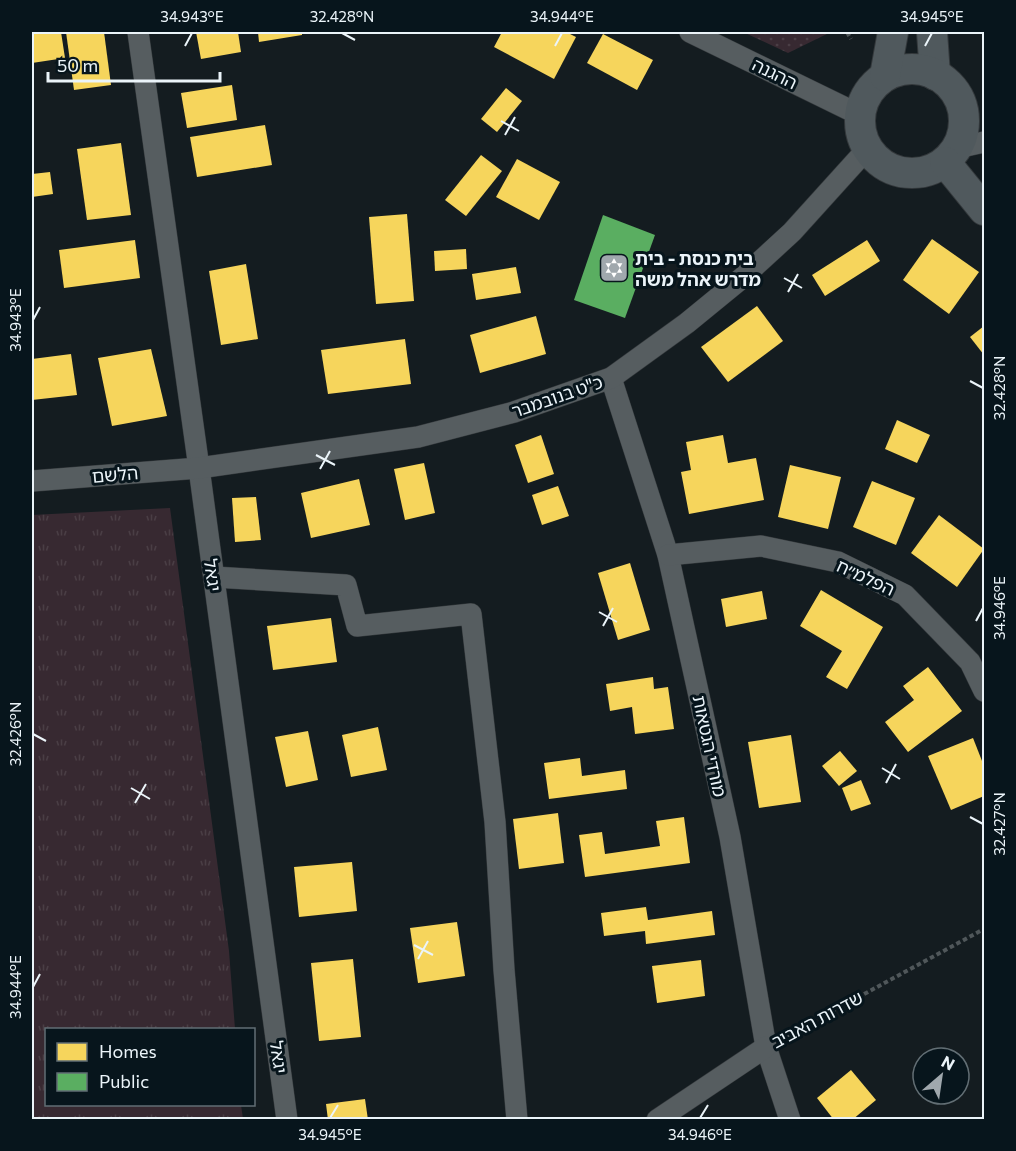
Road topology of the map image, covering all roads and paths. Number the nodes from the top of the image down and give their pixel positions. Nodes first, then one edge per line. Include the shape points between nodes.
1 (138, 32) edge
2 (690, 32) edge
3 (847, 32) edge
4 (893, 32) edge
5 (932, 32) edge
6 (851, 39) dead end
7 (935, 75) junction
8 (885, 76) junction
9 (860, 115) junction
10 (868, 148) junction
11 (962, 151) edge
12 (984, 210) edge
13 (611, 378) junction
14 (199, 468) junction
15 (32, 481) edge
16 (668, 555) junction
17 (214, 577) junction
18 (984, 691) edge
19 (984, 928) edge
20 (766, 1047) junction
21 (287, 1119) edge
22 (517, 1119) edge
23 (657, 1119) edge
24 (790, 1119) edge

1 - 14 street, יגאל
2 - 9 street, ההגנה
3 - 6 path
4 - 8 street
5 - 7 street
7 - 8 street via 919,69
7 - 11 street via 950,85 959,99 964,115
8 - 9 street via 865,99
9 - 10 street via 861,132
10 - 11 street via 894,170 912,174 929,171
10 - 13 street, כ"ט בנובמבר via 792,232 742,278
11 - 12 street
13 - 14 street, כ"ט בנובמבר via 514,412 418,437
13 - 16 street, מורדי הגטאות
14 - 15 street, הלשם
14 - 17 street, יגאל
16 - 18 street, הפלמ״ח via 761,546 838,562 905,595 970,662
16 - 20 street, מורדי הגטאות via 730,837
17 - 21 street, יגאל
17 - 22 street via 346,585 357,626 471,614 495,822
19 - 20 path, שדרות האביב
20 - 23 street, שדרות האביב
20 - 24 street, מורדי הגטאות

